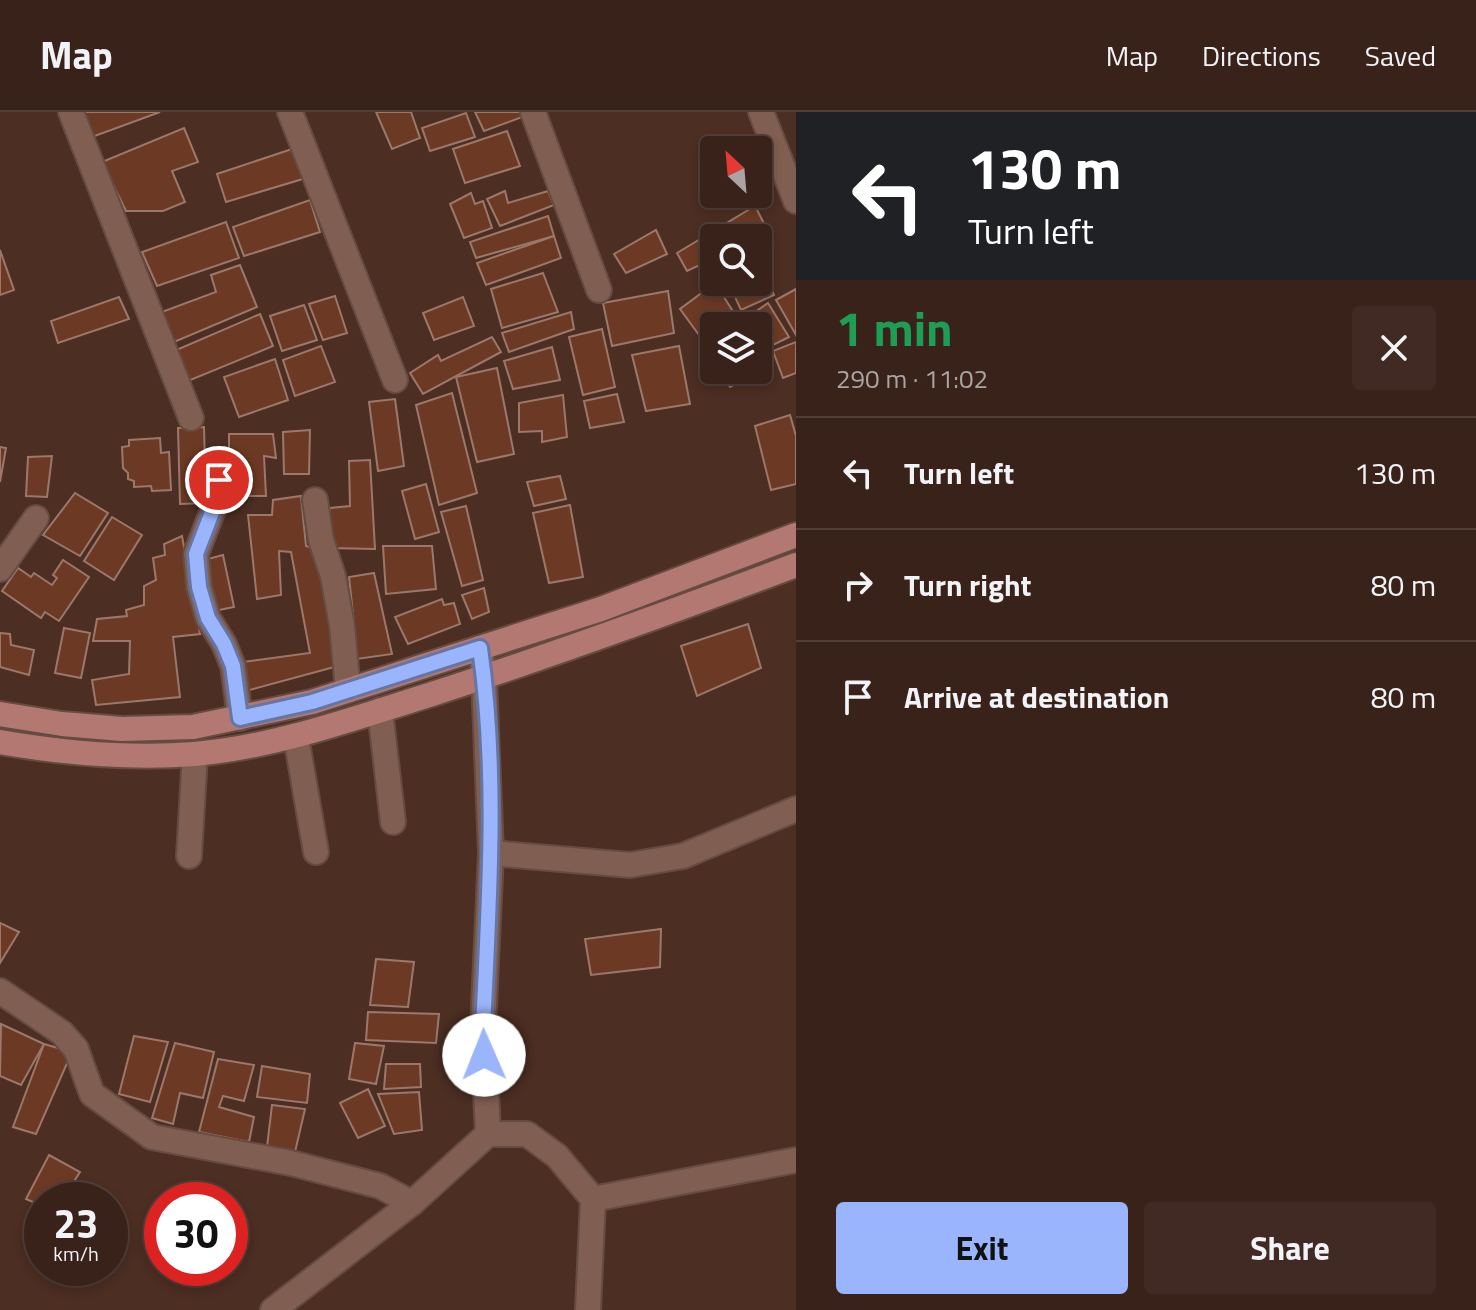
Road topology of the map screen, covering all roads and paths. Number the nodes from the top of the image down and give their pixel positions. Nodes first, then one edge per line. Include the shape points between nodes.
1 (71, 112) edge
2 (290, 112) edge
3 (533, 112) edge
4 (761, 112) edge
5 (796, 201) edge
6 (599, 290) dead end
7 (395, 380) dead end
8 (191, 418) dead end
9 (219, 480) dead end
10 (315, 500) dead end
11 (36, 518) dead end
12 (796, 535) edge
13 (796, 565) edge
14 (0, 569) edge
15 (480, 648) junction
16 (484, 677) junction
17 (348, 690) junction
18 (380, 710) junction
19 (0, 714) edge
20 (240, 718) junction
21 (296, 737) junction
22 (0, 742) edge
23 (195, 754) junction
24 (796, 809) edge
25 (393, 822) dead end
26 (316, 852) dead end
27 (491, 853) junction
28 (189, 856) dead end
29 (0, 991) edge
30 (488, 1134) junction
31 (796, 1160) edge
32 (593, 1199) junction
33 (412, 1203) junction
34 (273, 1310) edge
35 (588, 1310) edge

1 - 8 street
2 - 7 street
3 - 6 street
4 - 5 street
9 - 20 street via 196,554 208,618 233,666
10 - 17 street via 342,626
11 - 14 street
12 - 15 main road via 601,609
13 - 16 main road
15 - 16 street
15 - 17 main road
16 - 18 main road
16 - 27 street
17 - 20 main road
18 - 21 main road
18 - 25 street
19 - 20 main road via 122,729 193,727
21 - 23 main road
21 - 26 street
22 - 23 main road via 58,752
23 - 28 street
24 - 27 street via 683,856 630,865
27 - 30 street via 483,1028
29 - 33 street via 62,1033 76,1049 92,1094 152,1137 291,1163 380,1186
30 - 32 street via 527,1134 557,1156
30 - 33 street
31 - 32 street
32 - 35 street
33 - 34 street

